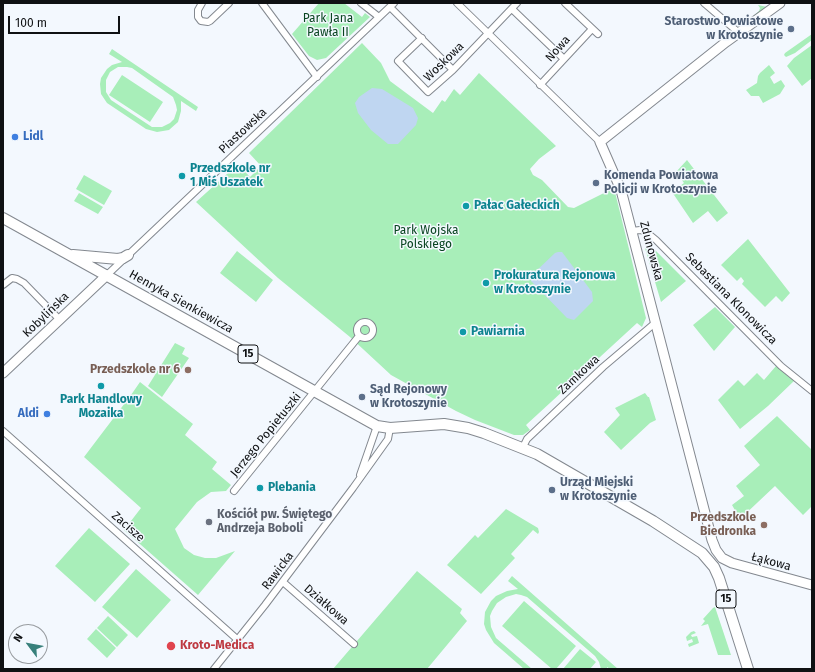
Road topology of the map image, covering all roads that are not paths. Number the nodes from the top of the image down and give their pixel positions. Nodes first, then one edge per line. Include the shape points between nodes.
1 (202, 3) edge
2 (229, 3) edge
3 (262, 3) edge
4 (361, 3) edge
5 (457, 3) edge
6 (517, 3) edge
7 (565, 3) edge
8 (704, 3) edge
9 (780, 3) edge
10 (392, 5) edge
11 (512, 9) junction
12 (379, 17) junction
13 (592, 29) junction
14 (738, 32) junction
15 (488, 33) junction
16 (598, 34) dead end
17 (422, 38) junction
18 (564, 59) junction
19 (453, 70) junction
20 (317, 77) junction
21 (540, 85) junction
22 (600, 142) junction
23 (3, 218) edge
24 (632, 231) junction
25 (69, 254) junction
26 (128, 255) junction
27 (107, 275) junction
28 (3, 285) edge
29 (60, 320) junction
30 (655, 323) junction
31 (360, 336) dead end
32 (3, 373) edge
33 (812, 391) edge
34 (315, 392) junction
35 (377, 426) junction
36 (390, 428) junction
37 (3, 431) edge
38 (523, 447) junction
39 (356, 484) junction
40 (234, 491) dead end
41 (724, 560) joint
42 (283, 582) junction
43 (812, 585) edge
44 (238, 640) junction
45 (354, 644) dead end
46 (214, 669) edge
47 (748, 669) edge

1 - 2 street via 198,10 198,18 208,22
3 - 20 street
4 - 12 street
5 - 15 street, Zdunowska
6 - 11 street, Woskowa
7 - 13 street
8 - 14 street
9 - 14 street
10 - 12 street, Piastowska
10 - 17 street
11 - 15 street, Woskowa
11 - 18 street
12 - 20 street, Piastowska
13 - 16 street
13 - 18 street, Nowa
14 - 22 street
15 - 19 street, Woskowa
15 - 21 street, Zdunowska
17 - 19 street
17 - 19 street, Woskowa via 398,61 428,92
18 - 21 street, Nowa
20 - 26 street, Piastowska
21 - 22 street, Zdunowska
22 - 24 street, Zdunowska via 621,190
23 - 25 main road, Henryka Sienkiewicza / 15
24 - 30 street, Zdunowska
24 - 33 street, Sebastiana Klonowicza via 645,231 656,240 781,366
25 - 26 main road via 118,259
25 - 27 main road, Henryka Sienkiewicza / 15
26 - 27 street, Piastowska
27 - 29 street, Kobylińska
27 - 34 main road, Henryka Sienkiewicza / 15
28 - 29 street via 12,278 24,283
29 - 32 street, Kobylińska
30 - 38 street, Zamkowa via 603,367 527,439
30 - 41 street, Zdunowska via 712,540
31 - 34 street, Jerzego Popiełuszki
34 - 35 main road, Henryka Sienkiewicza / 15
34 - 40 street, Jerzego Popiełuszki
35 - 36 main road, Henryka Sienkiewicza / 15
35 - 39 street, Rawicka
36 - 38 main road, 15 via 444,424 484,433
36 - 39 street, Rawicka via 388,439
37 - 44 street, Zacisze
38 - 47 main road, 15 via 558,465 705,555 719,578
39 - 42 street, Rawicka
41 - 43 street, Łąkowa
42 - 44 street, Rawicka
42 - 45 street, Działkowa
44 - 46 street, Rawicka

